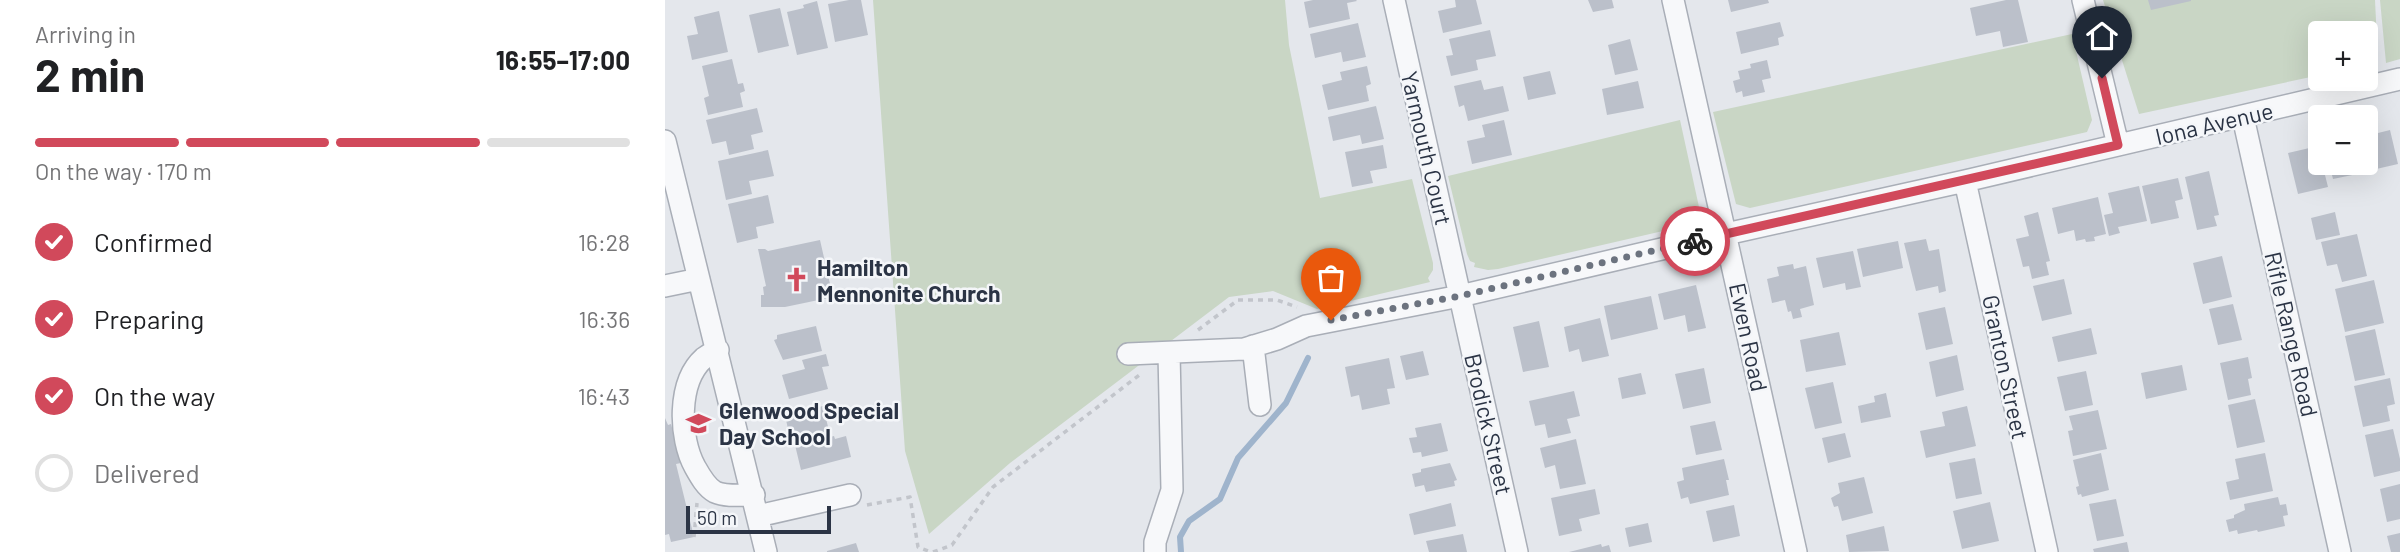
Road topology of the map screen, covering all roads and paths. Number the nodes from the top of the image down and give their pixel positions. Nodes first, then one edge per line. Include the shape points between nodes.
1 (1394, 0) edge
2 (1673, 0) edge
3 (2083, 0) edge
4 (2400, 79) edge
5 (2243, 117) junction
6 (665, 141) edge
7 (2118, 145) junction
8 (1965, 181) junction
9 (1726, 234) junction
10 (699, 279) junction
11 (665, 286) edge
12 (1460, 296) junction
13 (1299, 308) dead end
14 (1253, 346) junction
15 (718, 350) junction
16 (1169, 352) junction
17 (1128, 354) dead end
18 (1260, 405) dead end
19 (702, 480) junction
20 (850, 495) joint
21 (756, 505) junction
22 (694, 537) dead end
23 (766, 552) edge
24 (932, 552) edge
25 (1155, 552) edge
26 (1517, 552) edge
27 (1796, 552) edge
28 (2047, 552) edge
29 (2340, 552) edge

1 - 12 street, Yarmouth Court
2 - 9 street, Ewen Road
3 - 7 street
4 - 5 street, Iona Avenue
5 - 7 street, Iona Avenue
5 - 29 street, Rifle Range Road
6 - 10 street
7 - 8 street, Iona Avenue
8 - 9 street, Iona Avenue
8 - 28 street, Granton Street
9 - 12 street, Iona Avenue
9 - 27 street, Ewen Road
10 - 11 street
10 - 15 street
12 - 14 street, Iona Avenue via 1306,326
12 - 26 street, Brodick Street
13 - 16 path via 1277,300 1238,300
14 - 16 street, Iona Avenue
14 - 18 street
15 - 19 street via 702,360 689,382 683,409 690,457
15 - 21 street
16 - 17 street, Iona Avenue
16 - 24 path via 993,487 952,545
16 - 25 street via 1172,490
19 - 21 street via 714,492
19 - 22 path
20 - 21 street
20 - 24 path via 859,506 910,497 918,547
21 - 23 street

